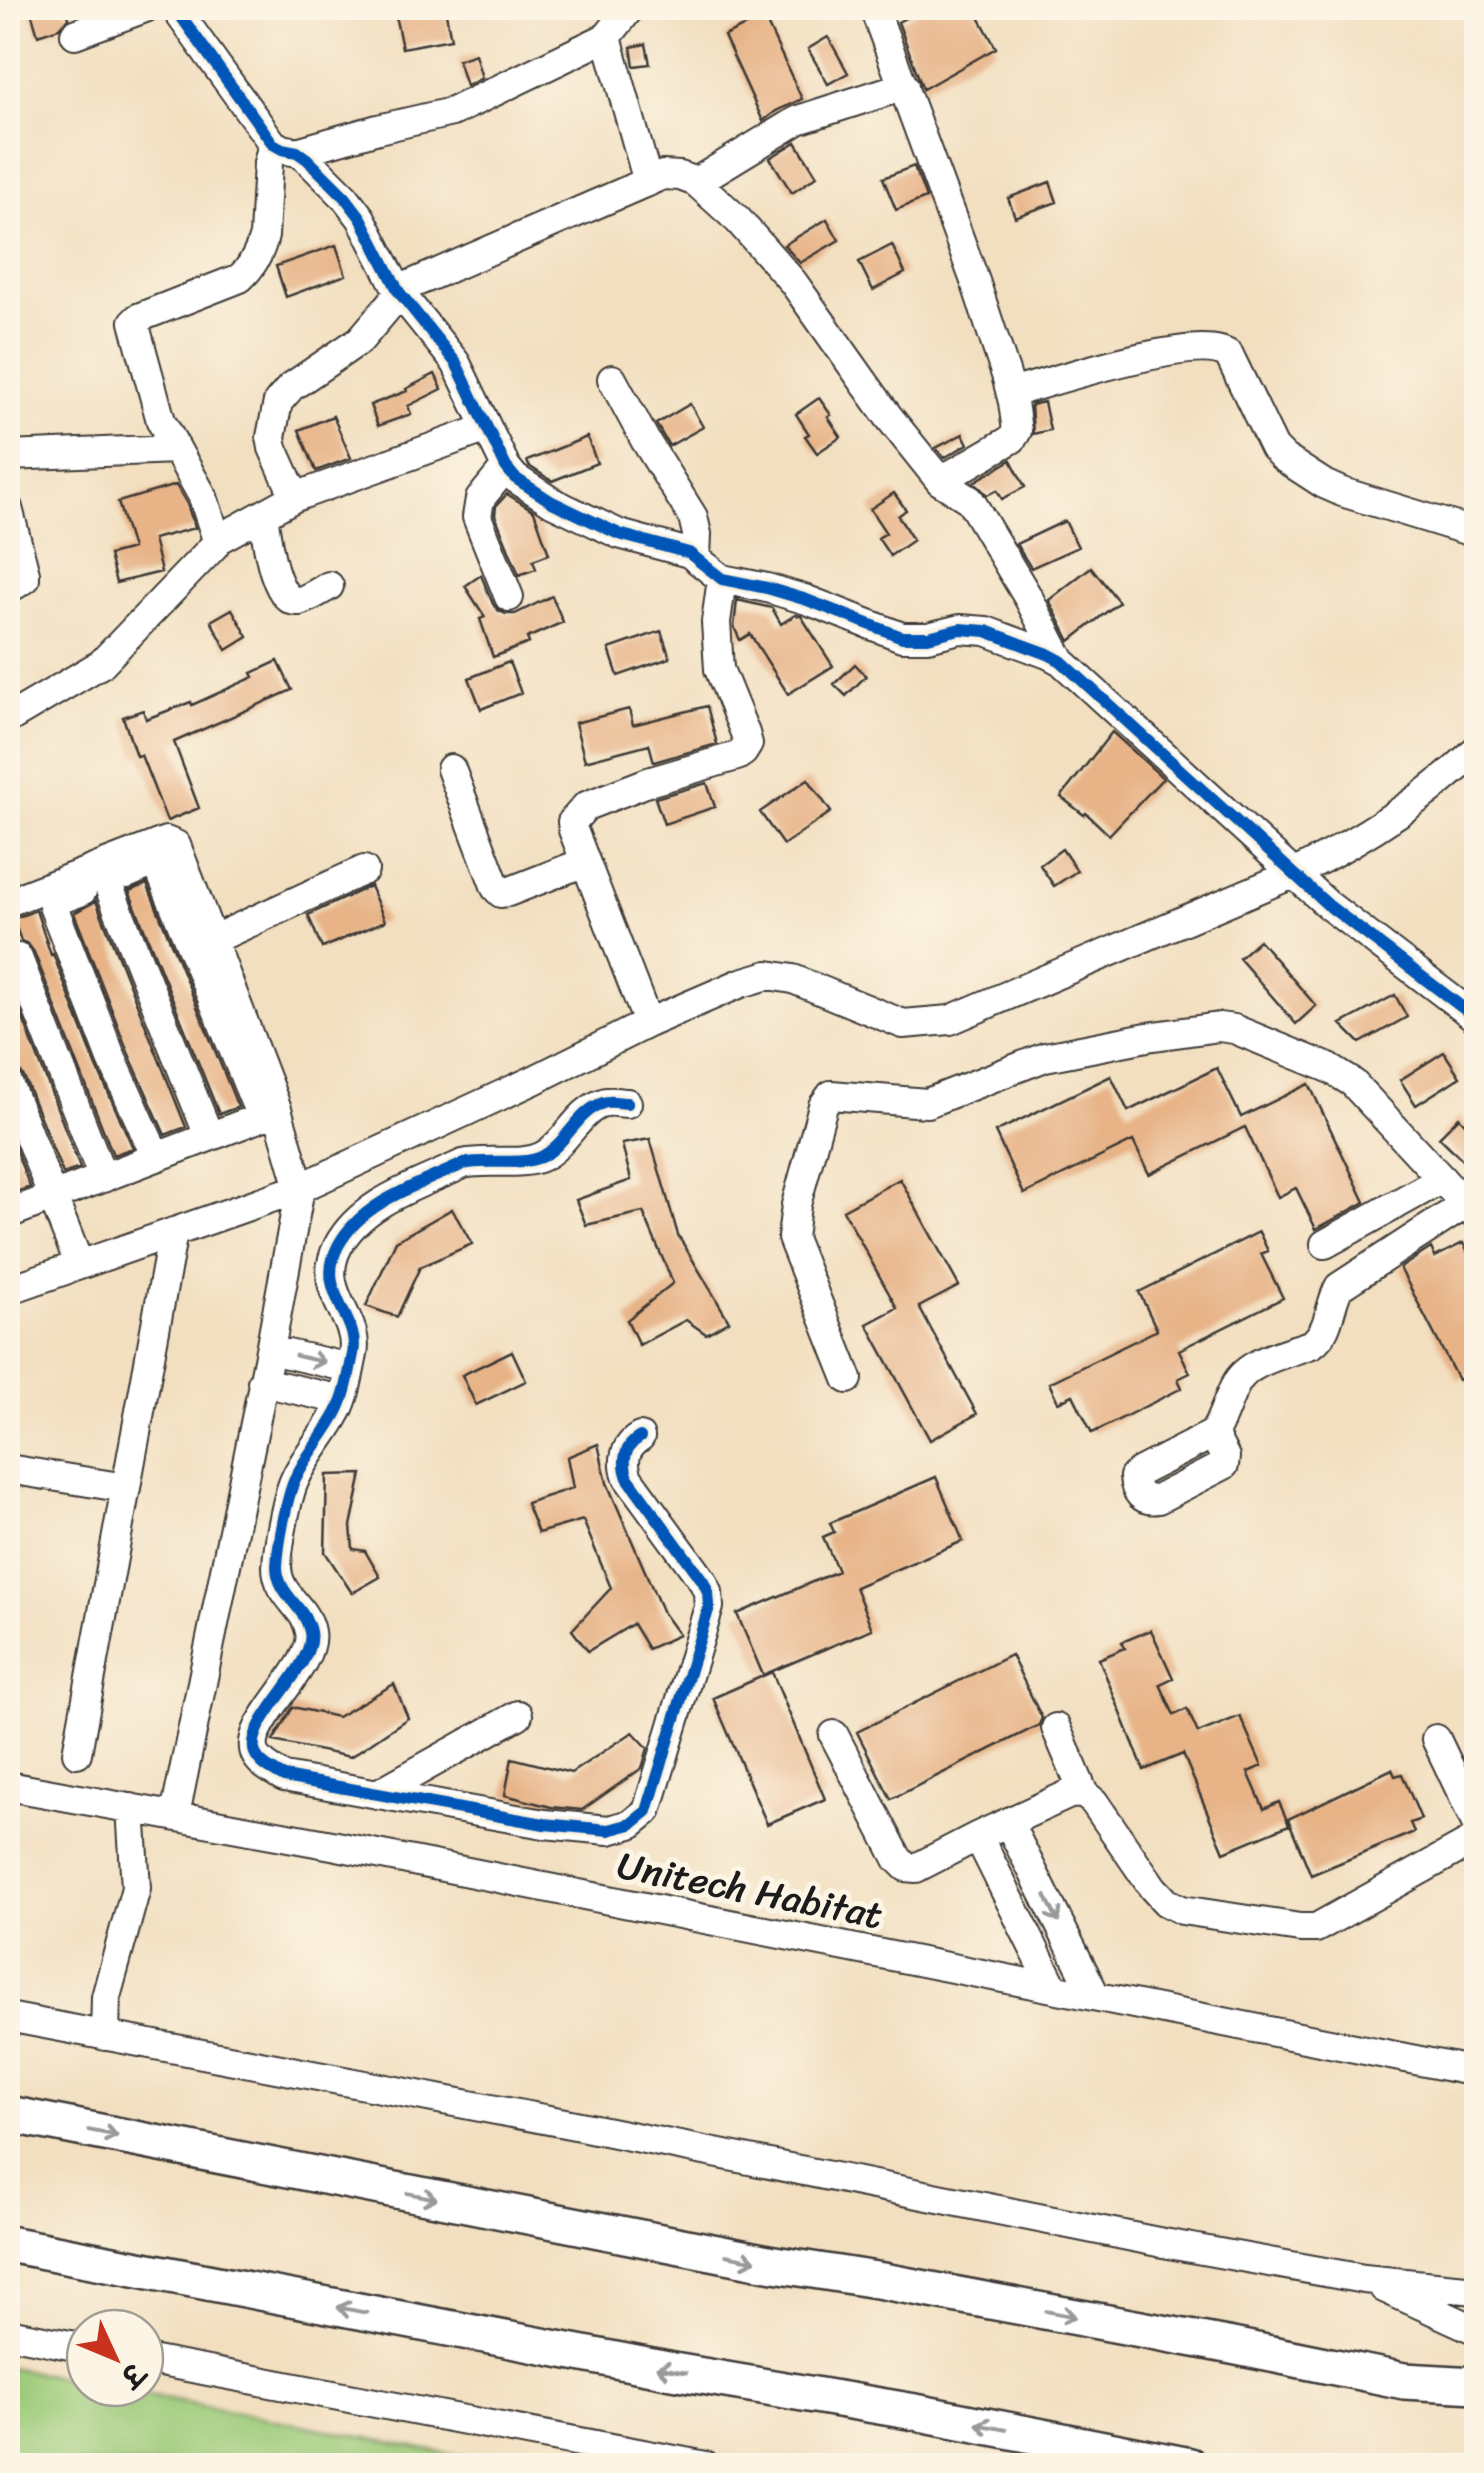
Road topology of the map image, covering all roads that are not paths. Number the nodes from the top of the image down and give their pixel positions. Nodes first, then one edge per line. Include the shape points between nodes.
1 (145, 8) edge
2 (176, 8) edge
3 (630, 8) edge
4 (874, 8) edge
5 (76, 34) dead end
6 (607, 36) junction
7 (904, 86) junction
8 (285, 148) junction
9 (648, 182) junction
10 (696, 182) junction
11 (399, 292) junction
12 (612, 379) dead end
13 (1011, 393) junction
14 (487, 428) junction
15 (175, 449) junction
16 (8, 456) edge
17 (506, 467) junction
18 (940, 480) junction
19 (296, 497) junction
20 (8, 508) edge
21 (263, 515) junction
22 (1476, 533) edge
23 (218, 540) junction
24 (696, 558) junction
25 (722, 579) junction
26 (329, 586) dead end
27 (8, 589) edge
28 (510, 597) dead end
29 (1061, 661) junction
30 (9, 713) edge
31 (1476, 750) edge
32 (450, 769) dead end
33 (585, 862) junction
34 (364, 870) dead end
35 (1295, 873) junction
36 (108, 882) junction
37 (8, 902) edge
38 (65, 940) junction
39 (212, 940) junction
40 (13, 960) edge
41 (1476, 1018) edge
42 (648, 1023) junction
43 (9, 1093) edge
44 (628, 1103) dead end
45 (210, 1136) junction
46 (20, 1150) edge
47 (156, 1157) junction
48 (104, 1178) junction
49 (1442, 1179) junction
50 (300, 1188) junction
51 (52, 1197) junction
52 (1471, 1210) edge
53 (8, 1214) edge
54 (173, 1232) junction
55 (1324, 1244) dead end
56 (79, 1264) junction
57 (8, 1290) edge
58 (270, 1350) junction
59 (350, 1368) junction
60 (848, 1379) dead end
61 (262, 1382) junction
62 (342, 1400) junction
63 (1212, 1434) dead end
64 (640, 1438) dead end
65 (8, 1469) edge
66 (126, 1488) junction
67 (518, 1715) dead end
68 (1056, 1728) dead end
69 (834, 1735) dead end
70 (1436, 1739) dead end
71 (76, 1754) dead end
72 (8, 1786) edge
73 (377, 1794) junction
74 (1084, 1794) junction
75 (131, 1808) junction
76 (175, 1816) junction
77 (1008, 1822) junction
78 (1476, 1824) edge
79 (978, 1836) junction
80 (1476, 1839) edge
81 (1053, 1987) junction
82 (1095, 1996) junction
83 (8, 2018) edge
84 (106, 2036) junction
85 (1476, 2072) edge
86 (8, 2114) edge
87 (8, 2244) edge
88 (1364, 2279) junction
89 (1476, 2290) edge
90 (1476, 2330) edge
91 (8, 2333) edge
92 (65, 2344) edge
93 (165, 2363) edge
94 (1476, 2385) edge
95 (706, 2466) edge
96 (1190, 2466) edge

1 - 5 street
2 - 8 street
3 - 6 street
4 - 7 street
6 - 8 street via 452,112
6 - 9 street
7 - 10 street via 798,120
7 - 13 street
8 - 11 street via 354,208
8 - 15 street via 268,163 264,236 248,271 134,322
9 - 10 street via 672,175
9 - 11 street
10 - 18 street via 793,282
11 - 14 street via 456,362
11 - 19 street via 360,340 278,402 271,438
12 - 24 street via 693,517
13 - 18 street via 1015,436
13 - 22 street via 1138,358 1219,348 1229,355 1284,458 1342,492
14 - 17 street
14 - 19 street
15 - 16 street
15 - 23 street
17 - 24 street via 542,497 605,528
17 - 28 street via 480,499 477,517
18 - 29 street via 970,500
19 - 21 street
20 - 27 street via 25,573
21 - 23 street
21 - 26 street via 272,567 288,597 300,600
23 - 30 street via 101,664
24 - 25 street
25 - 29 street via 807,600 902,636 986,630
25 - 33 street via 719,669 748,744 737,756 586,806 572,822
29 - 35 street
31 - 35 street via 1446,780
32 - 33 street via 500,893
33 - 42 street
34 - 39 street
35 - 41 street
35 - 42 street via 950,1020 903,1024 768,975
36 - 38 street via 54,902
36 - 45 street
36 - 45 street via 158,866 261,1115
37 - 39 street via 171,842
38 - 40 street
38 - 47 street
39 - 50 street
40 - 48 street
42 - 50 street
43 - 46 street
44 - 59 street via 606,1101 592,1109 543,1156 462,1164 358,1218 330,1267 354,1348
45 - 47 street
46 - 51 street
47 - 48 street
48 - 51 street
49 - 52 street
49 - 55 street
49 - 60 street via 1353,1083 1234,1029 1045,1057 927,1103 830,1095 792,1238
50 - 54 street
50 - 58 street
51 - 53 street
51 - 56 street
52 - 63 street via 1339,1286 1320,1338 1247,1369
54 - 56 street
54 - 66 street
56 - 57 street
58 -> 59 street
58 - 61 street
59 - 62 street
61 - 62 street
61 - 76 street
62 - 73 street via 291,1488 278,1578 311,1640 255,1737 256,1753 284,1776
64 - 73 street via 626,1450 628,1478 703,1581 709,1607 648,1811 609,1830
65 - 66 street
66 - 71 street
67 - 73 street
68 - 74 street
69 - 79 street via 906,1866 916,1868
70 - 78 street
72 - 75 street, Unitech Habitat
74 - 77 street via 1072,1793
74 - 80 street via 1166,1902 1300,1928 1331,1922
75 - 76 street, Unitech Habitat
75 - 84 street via 136,1888 106,1998
76 - 81 street, Unitech Habitat
77 - 79 street
77 -> 82 street
79 - 81 street
81 - 82 street, Unitech Habitat
82 - 85 street, Unitech Habitat
83 - 84 street
84 - 88 street
86 -> 94 main road via 768,2264 1404,2381
96 -> 87 main road
88 - 89 street
88 - 90 street
91 - 92 street
93 - 95 street

